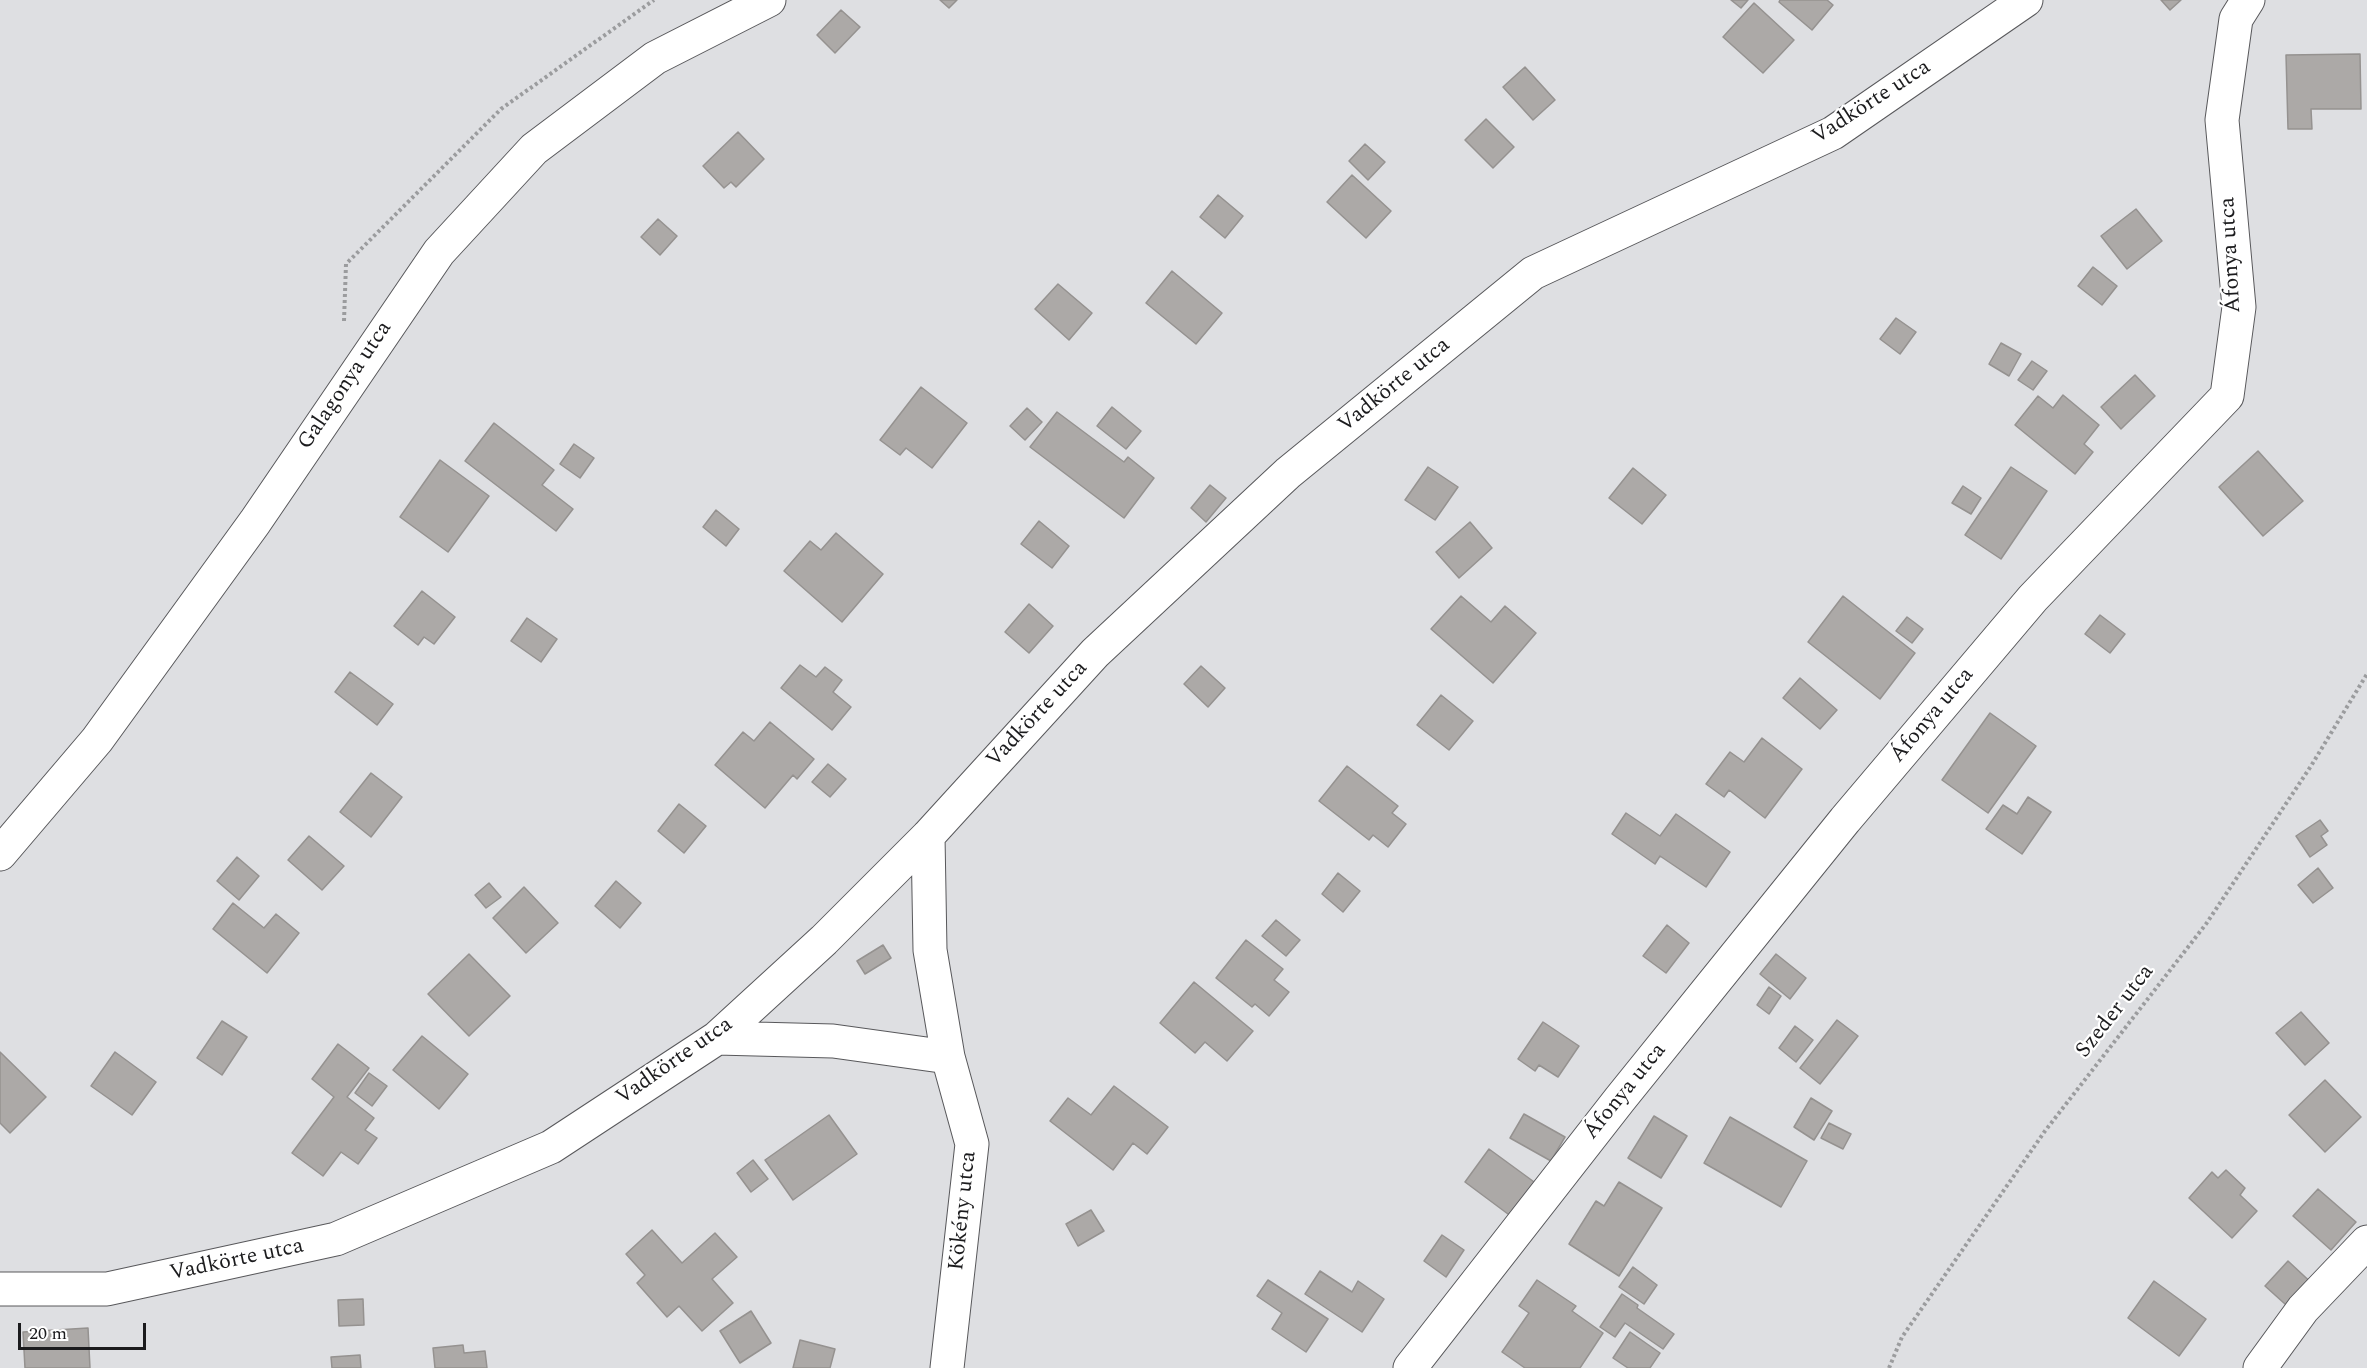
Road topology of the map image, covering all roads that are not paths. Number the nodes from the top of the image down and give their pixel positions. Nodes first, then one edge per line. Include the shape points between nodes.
1 (769, 0) edge
2 (2026, 0) edge
3 (2248, 0) edge
4 (928, 836) junction
5 (0, 854) edge
6 (717, 1038) junction
7 (948, 1057) junction
8 (2367, 1242) edge
9 (0, 1289) edge
10 (947, 1368) edge
11 (1410, 1368) edge
12 (2260, 1368) edge

1 - 5 street, Galagonya utca via 655,58 534,149 439,252 255,522 111,721
2 - 4 street, Vadkörte utca via 1833,133 1533,273 1288,473 1095,653
3 - 11 street, Áfonya utca via 2236,19 2223,120 2239,307 2227,396 2033,598 1845,820
4 - 6 street, Vadkörte utca via 824,940
4 - 7 street, Kökény utca via 930,950
6 - 7 street via 833,1041
6 - 9 street, Vadkörte utca via 551,1147 336,1239 107,1289
7 - 10 street, Kökény utca via 972,1144
8 - 12 street via 2303,1309

